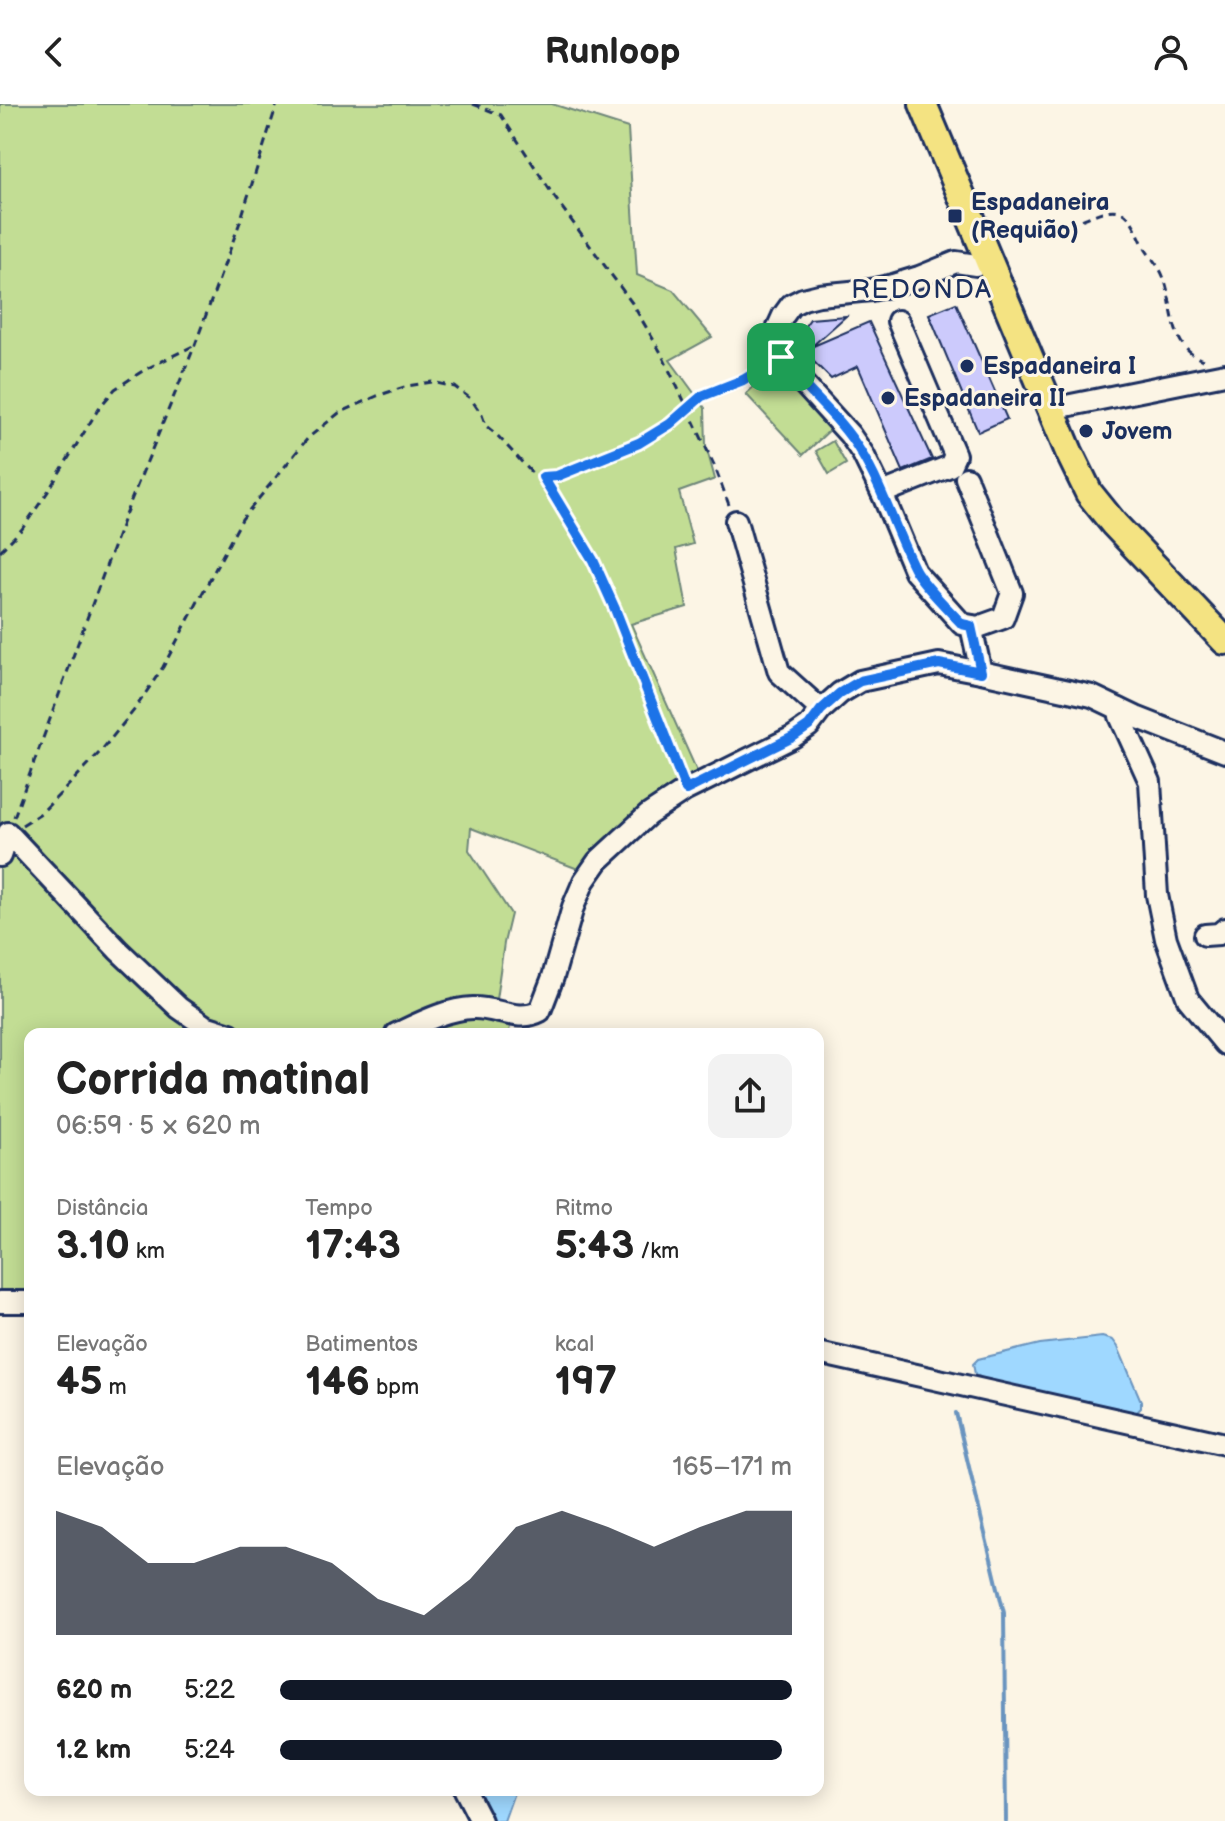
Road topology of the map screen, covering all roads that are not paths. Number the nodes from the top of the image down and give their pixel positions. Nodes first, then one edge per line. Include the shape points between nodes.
1 (923, 104) edge
2 (984, 248) junction
3 (898, 321) dead end
4 (1220, 368) edge
5 (1051, 409) junction
6 (966, 478) dead end
7 (882, 493) junction
8 (736, 521) road end
9 (971, 626) junction
10 (1225, 641) edge
11 (981, 672) junction
12 (1119, 709) junction
13 (821, 710) junction
14 (1225, 752) edge
15 (0, 856) edge
16 (211, 1028) edge
17 (409, 1028) edge
18 (1225, 1044) edge
19 (0, 1302) edge
20 (24, 1302) edge
21 (824, 1354) edge
22 (1225, 1444) edge
23 (468, 1796) edge
24 (481, 1821) edge

1 - 2 main road
2 - 5 main road
2 - 7 street via 967,242 956,262 893,285 803,299 791,305 778,327 781,357 850,435
3 - 7 street via 955,455 950,466
4 - 5 street
5 - 10 main road via 1089,493
6 - 9 street via 1012,593 1003,618
7 - 9 street via 915,572 962,624
8 - 13 street via 779,672
9 - 11 street
11 - 12 street via 1092,696
11 - 13 street via 939,664 860,681
12 - 14 street
12 - 18 street via 1150,782 1157,895 1166,939 1188,999
13 - 17 street via 793,737 686,790 648,815 598,861 573,907 540,1011 519,1016 483,1008 456,1010
15 - 16 street via 8,833 118,950 179,1008
19 - 20 street
21 - 22 street
23 - 24 street

